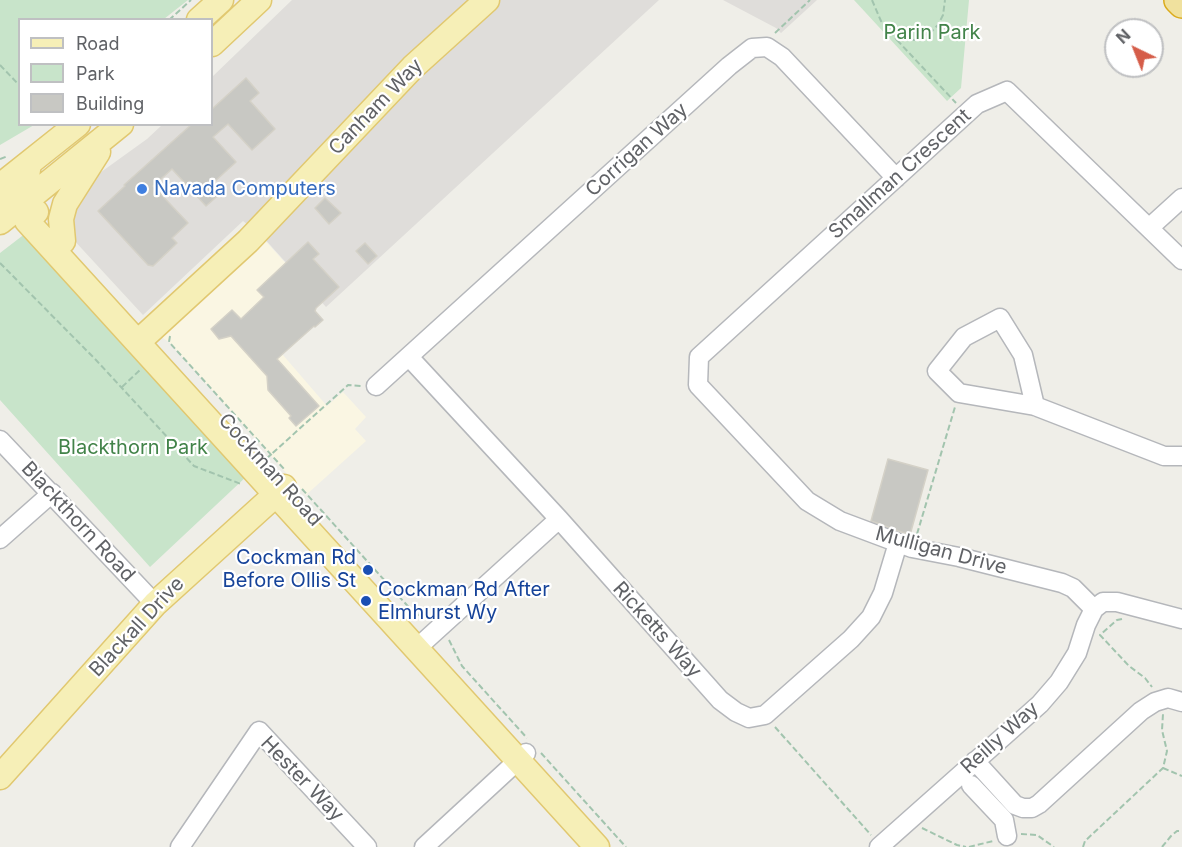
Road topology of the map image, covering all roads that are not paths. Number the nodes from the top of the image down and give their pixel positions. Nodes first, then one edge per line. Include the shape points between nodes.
1 (221, 0) edge
2 (259, 0) edge
3 (470, 0) edge
4 (487, 0) edge
5 (1178, 0) edge
6 (1182, 4) edge
7 (201, 18) edge
8 (213, 43) edge
9 (76, 126) edge
10 (114, 131) edge
11 (29, 164) junction
12 (896, 178) junction
13 (0, 186) edge
14 (1182, 198) edge
15 (11, 204) edge
16 (0, 222) edge
17 (0, 228) edge
18 (1149, 228) junction
19 (63, 241) junction
20 (1182, 260) edge
21 (89, 287) junction
22 (139, 334) junction
23 (409, 357) junction
24 (699, 357) joint
25 (375, 387) road end
26 (1035, 406) junction
27 (0, 440) edge
28 (1182, 456) edge
29 (271, 482) junction
30 (52, 493) junction
31 (559, 519) junction
32 (0, 539) edge
33 (905, 546) junction
34 (152, 601) junction
35 (1094, 609) junction
36 (1182, 619) edge
37 (421, 644) junction
38 (1182, 702) edge
39 (523, 756) junction
40 (0, 761) edge
41 (975, 761) junction
42 (0, 777) edge
43 (971, 785) dead end
44 (1007, 836) dead end
45 (880, 846) edge
46 (180, 847) edge
47 (367, 847) edge
48 (424, 847) edge
49 (597, 847) edge
50 (612, 847) edge

1 - 7 main road
2 - 8 main road
3 - 22 main road, Canham Way via 364,100 252,221
4 - 22 main road, Canham Way via 413,67 270,219
5 - 6 highway
9 - 11 main road
10 - 15 main road
10 - 19 main road via 65,204 61,219
11 - 13 main road
11 - 15 main road
12 - 18 street, Smallman Crescent via 977,104 1007,91
12 - 23 street, Corrigan Way via 782,57 773,50 752,48
12 - 24 street, Smallman Crescent
14 - 18 street
15 - 16 main road
15 - 19 main road, Cockman Road via 37,212
15 - 21 main road, Cockman Road
17 - 21 main road via 45,251 73,279
18 - 20 street, Smallman Crescent
19 - 22 main road, Cockman Road
21 - 22 main road, Cockman Road
22 - 29 main road, Cockman Road
23 - 25 street, Corrigan Way
23 - 31 street, Ricketts Way
24 - 33 street, Mulligan Drive via 698,385 807,501 840,522
26 - 26 street via 959,393 937,370 964,337 1000,318 1023,355
26 - 28 street via 1164,456
27 - 30 street, Blackthorn Road
29 - 34 main road, Blackall Drive
29 - 37 main road, Cockman Road
30 - 32 street
30 - 34 street, Blackthorn Road
31 - 33 street, Ricketts Way via 720,700 749,718 765,715 871,617
31 - 37 street
33 - 35 street, Mulligan Drive via 1062,583 1073,588
34 - 40 main road, Blackall Drive via 125,620
34 - 42 main road, Blackall Drive
35 - 36 street via 1103,602 1117,602
35 - 41 street, Reilly Way via 1077,652 1059,682 1040,704
37 - 39 main road, Cockman Road
38 - 41 street via 1168,699 1141,711 1032,808 1015,805
39 - 48 street
39 - 49 main road, Cockman Road
39 - 50 main road, Cockman Road
41 - 45 street, Reilly Way
43 - 44 street via 1004,820
46 - 47 street, Hester Way via 259,731

